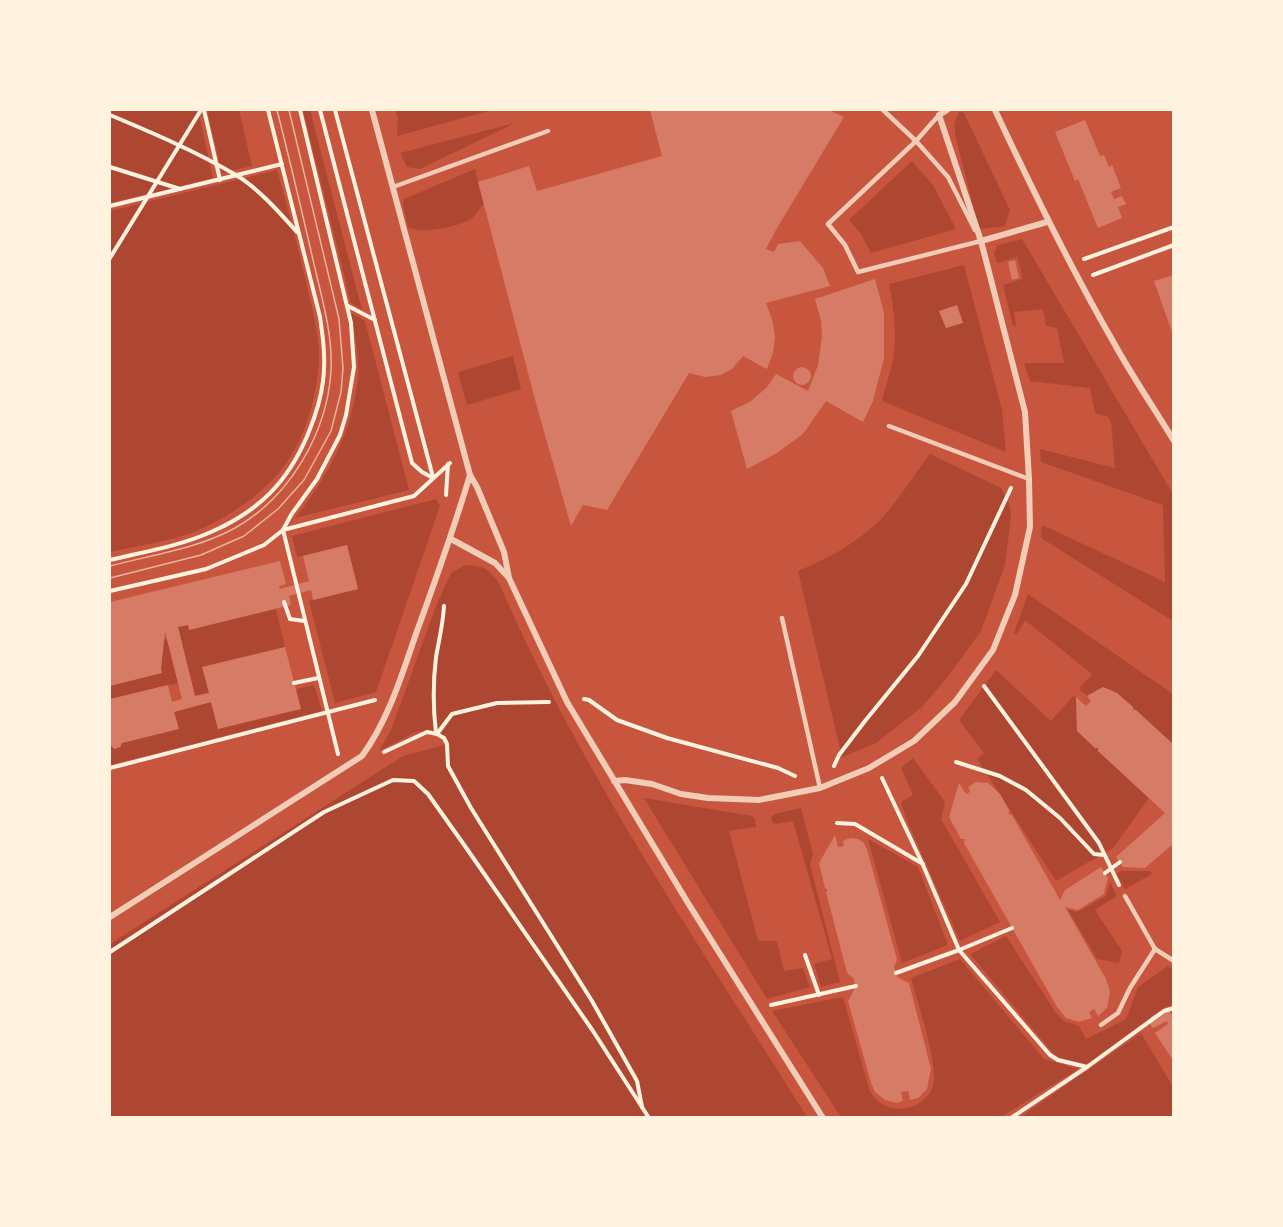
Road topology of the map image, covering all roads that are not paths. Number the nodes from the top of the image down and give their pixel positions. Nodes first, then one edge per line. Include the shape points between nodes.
1 (372, 110) edge
2 (883, 110) edge
3 (947, 110) edge
4 (994, 110) edge
5 (939, 115) junction
6 (548, 131) dead end
7 (916, 141) junction
8 (393, 187) junction
9 (1047, 222) junction
10 (981, 241) junction
11 (889, 426) dead end
12 (1173, 441) edge
13 (470, 475) junction
14 (1029, 479) junction
15 (451, 538) junction
16 (509, 578) junction
17 (782, 618) dead end
18 (614, 782) junction
19 (823, 787) junction
20 (1125, 896) road end
21 (110, 917) edge
22 (1155, 949) junction
23 (1173, 961) edge
24 (1101, 1025) dead end
25 (823, 1118) edge

1 - 8 street
2 - 7 lane
3 - 5 street
4 - 9 street
5 - 7 lane
5 - 10 street
6 - 8 lane
7 - 10 lane via 948,177
7 - 10 lane via 828,224 845,245 858,272
8 - 13 street
9 - 10 street
9 - 12 street
10 - 14 street via 1025,412
11 - 14 lane
13 - 15 street
13 - 16 street via 504,552
14 - 19 street via 1030,527 1015,595 993,650 955,702 914,741 876,764
15 - 16 street via 495,564
15 - 21 street via 393,698 362,756
16 - 18 street via 567,702
17 - 19 lane
18 - 19 street via 652,784 708,798 759,800
18 - 25 street
20 - 22 lane
22 - 23 lane
22 - 24 lane via 1118,1013

